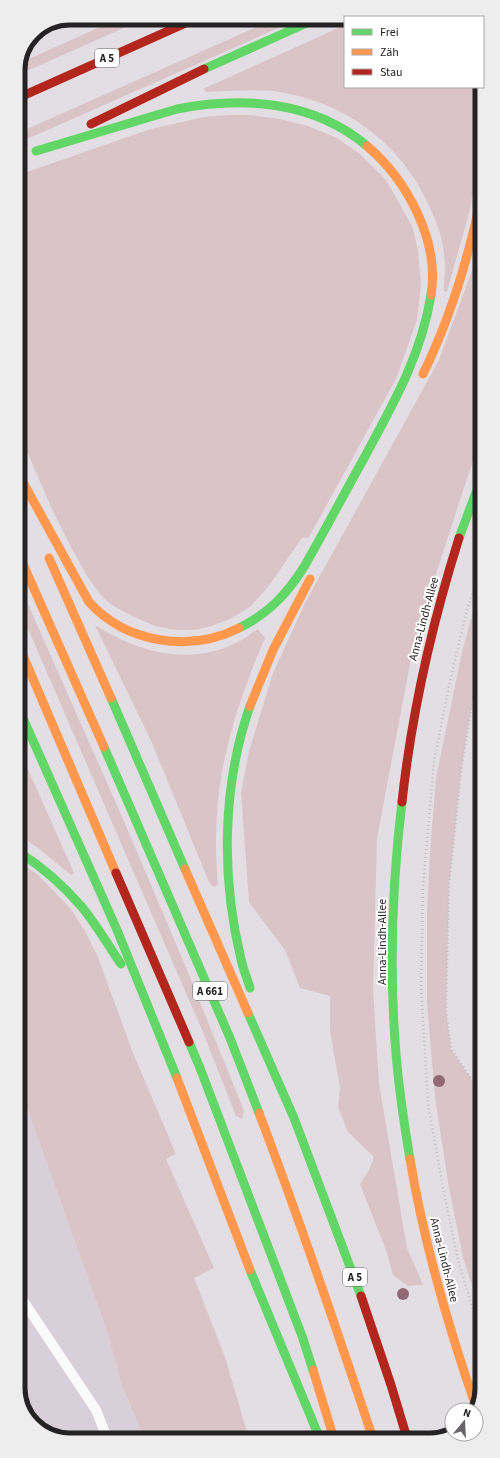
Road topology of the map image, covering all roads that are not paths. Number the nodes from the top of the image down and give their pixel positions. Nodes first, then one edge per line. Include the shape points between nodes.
1 (181, 25) edge
2 (302, 25) edge
3 (25, 95) edge
4 (475, 225) edge
5 (419, 381) dead end
6 (25, 486) edge
7 (475, 495) edge
8 (44, 548) dead end
9 (316, 568) dead end
10 (25, 569) edge
11 (25, 660) edge
12 (25, 723) edge
13 (25, 856) edge
14 (142, 994) junction
15 (254, 999) dead end
16 (261, 1020) dead end
17 (294, 1118) junction
18 (25, 1304) edge
19 (474, 1400) edge
20 (105, 1433) edge
21 (318, 1433) edge
22 (332, 1433) edge
23 (371, 1433) edge
24 (405, 1433) edge

1 - 3 main road, A 5
2 - 6 main road via 185,77 33,153 164,112 204,105 277,105 329,121 349,131 366,143 395,175 408,194 427,238 432,269 432,288 421,343 388,414 295,580 279,602 267,612 245,626 220,636 187,643 165,642 132,633 107,620 89,602
4 - 5 main road via 454,300 433,355
7 - 19 main road, Anna-Lindh-Allee via 431,631 417,700 404,775 393,905 395,1038 412,1171 426,1243
8 - 17 main road
9 - 15 main road via 262,675 248,712 234,768 227,824 230,900 240,958
10 - 23 main road, A 661 via 230,1038 290,1194
11 - 22 main road via 200,1068 302,1336
12 - 14 main road via 117,930
13 - 14 main road via 74,897
14 - 21 main road
16 - 17 main road
17 - 24 main road, A 5 via 356,1281
18 - 20 lane via 96,1410

